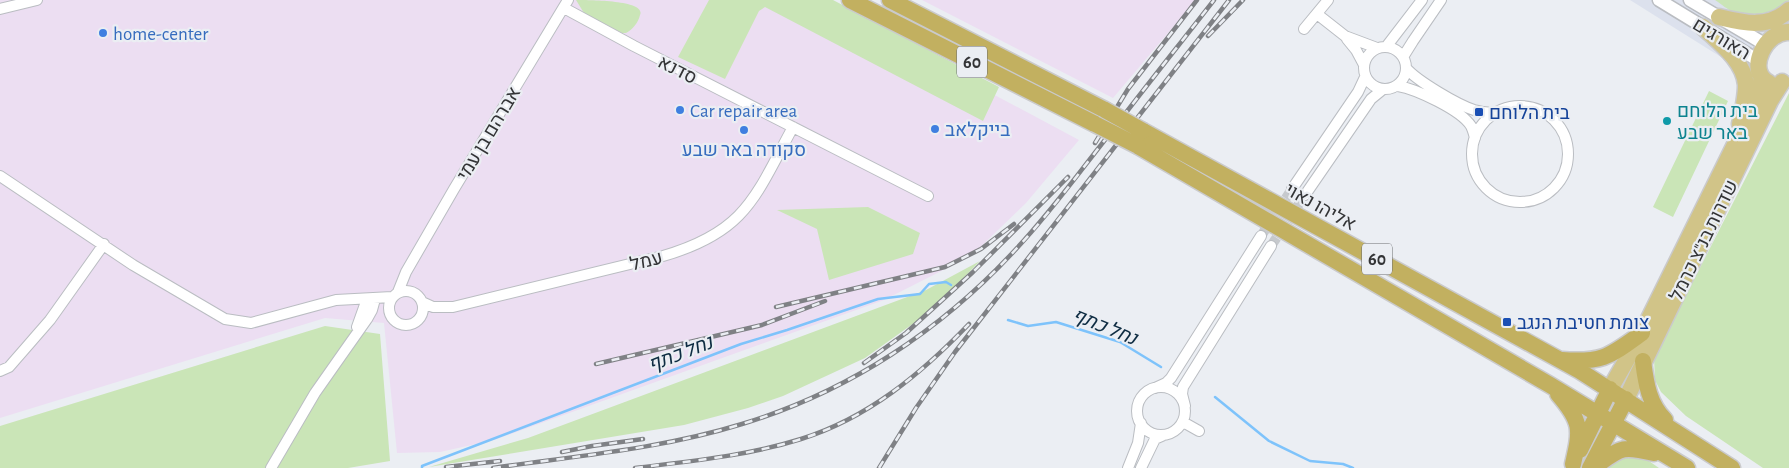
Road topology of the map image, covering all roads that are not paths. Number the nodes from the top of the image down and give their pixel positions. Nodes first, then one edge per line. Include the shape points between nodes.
1 (850, 0) edge
2 (890, 0) edge
3 (1328, 0) edge
4 (1422, 0) edge
5 (1441, 0) edge
6 (1659, 0) edge
7 (1690, 0) edge
8 (30, 1) edge
9 (566, 4) edge
10 (0, 9) edge
11 (1789, 10) edge
12 (1317, 14) junction
13 (1719, 17) junction
14 (1703, 27) junction
15 (1304, 29) dead end
16 (1787, 30) edge
17 (1345, 36) junction
18 (1766, 45) junction
19 (1381, 48) junction
20 (1759, 61) junction
21 (1405, 63) junction
22 (1364, 65) junction
23 (1365, 77) junction
24 (1761, 78) junction
25 (1786, 80) edge
26 (1398, 86) junction
27 (1382, 90) junction
28 (1494, 113) junction
29 (793, 127) junction
30 (1475, 138) junction
31 (1140, 139) junction
32 (1738, 140) junction
33 (0, 176) edge
34 (1292, 188) tunnel mouth
35 (1304, 195) tunnel mouth
36 (928, 196) dead end
37 (1261, 236) tunnel mouth
38 (104, 244) junction
39 (1271, 246) tunnel mouth
40 (409, 266) junction
41 (412, 292) junction
42 (395, 294) junction
43 (372, 301) junction
44 (422, 302) junction
45 (442, 308) junction
46 (389, 314) junction
47 (421, 316) junction
48 (1642, 333) junction
49 (1547, 353) junction
50 (1643, 361) junction
51 (0, 371) edge
52 (1550, 384) junction
53 (1155, 388) junction
54 (1610, 389) junction
55 (1626, 399) junction
56 (1185, 406) junction
57 (1598, 413) junction
58 (1183, 422) junction
59 (1613, 422) junction
60 (1141, 423) junction
61 (1199, 431) dead end
62 (1678, 433) junction
63 (1164, 435) junction
64 (1666, 455) junction
65 (1572, 466) edge
66 (271, 468) edge
67 (1128, 468) edge
68 (1141, 468) edge
69 (1591, 468) edge
70 (1687, 468) edge
71 (1732, 468) edge

1 - 31 highway, 60, bridge via 1095,124
2 - 31 highway, 60, bridge via 1105,110
3 - 12 street
4 - 19 street
5 - 21 street via 1412,41
6 - 14 street, האורגים
7 - 13 street, האורגים
8 - 10 street
9 - 29 street, סדנא via 634,46
9 - 40 street, אברהם בן עמי
11 - 13 main road via 1780,17 1757,24
12 - 15 street
12 - 17 street
13 - 18 street, האורגים
14 - 20 street, האורגים
14 - 32 main road via 1731,54 1744,75 1745,95
16 - 18 main road
17 - 19 street
17 - 22 street
18 - 20 main road
19 - 21 street via 1396,50
19 - 22 street via 1369,54
20 - 24 main road, שדרות בנ"צ כרמל
21 - 26 street via 1404,78
21 - 28 street via 1413,75 1460,104 1484,113
22 - 23 street
23 - 27 street via 1372,86
23 - 34 street
24 - 25 main road via 1774,85
24 - 32 main road, שדרות בנ"צ כרמל via 1759,96
25 - 50 main road, שדרות בנ"צ כרמל via 1770,101
26 - 27 street
26 - 30 street via 1420,92 1460,116 1471,126
27 - 35 street via 1371,99
28 - 30 street
28 - 30 street via 1509,107 1530,107 1545,113 1559,125 1567,144 1568,159 1556,186 1544,196 1530,201 1508,200 1495,195 1476,172 1472,157
29 - 36 street, סדנא
29 - 45 street, עמל via 751,203 742,215 714,236 663,256
31 - 49 highway, אליהו נאוי / 60
31 - 52 highway, אליהו נאוי / 60
32 - 48 main road, שדרות בנ"צ כרמל
33 - 38 street
37 - 53 street via 1171,378
38 - 43 street via 133,265 225,319 251,323 336,300
38 - 51 street via 50,320 9,367
39 - 56 street via 1183,387
40 - 41 street
40 - 42 street, אברהם בן עמי
41 - 42 street
41 - 44 street
42 - 43 street
42 - 46 street via 389,305
43 - 46 street
43 - 66 street via 352,341 315,393
44 - 45 street, עמל
44 - 47 street
45 - 47 street, עמל
46 - 47 street via 395,322 404,325 414,323
48 - 49 highway via 1614,352 1594,360 1560,359
48 - 54 main road, שדרות בנ"צ כרמל
49 - 54 highway, אליהו נאוי / 60
50 - 55 main road, שדרות בנ"צ כרמל
50 - 62 highway via 1646,385 1654,406
52 - 57 highway, אליהו נאוי / 60
52 - 65 highway via 1576,419 1579,438
53 - 56 street via 1177,393
53 - 60 street via 1139,402
54 - 55 highway, 60
54 - 57 highway
55 - 59 highway
55 - 62 highway, 60
56 - 58 street
57 - 59 highway, 60
57 - 65 highway
58 - 61 street
58 - 63 street via 1172,433
59 - 64 highway, 60
59 - 69 highway
60 - 63 street via 1150,432
60 - 67 street via 1138,443
62 - 71 highway, 60
63 - 68 street via 1155,439
64 - 69 highway via 1623,448
64 - 70 highway, 60

